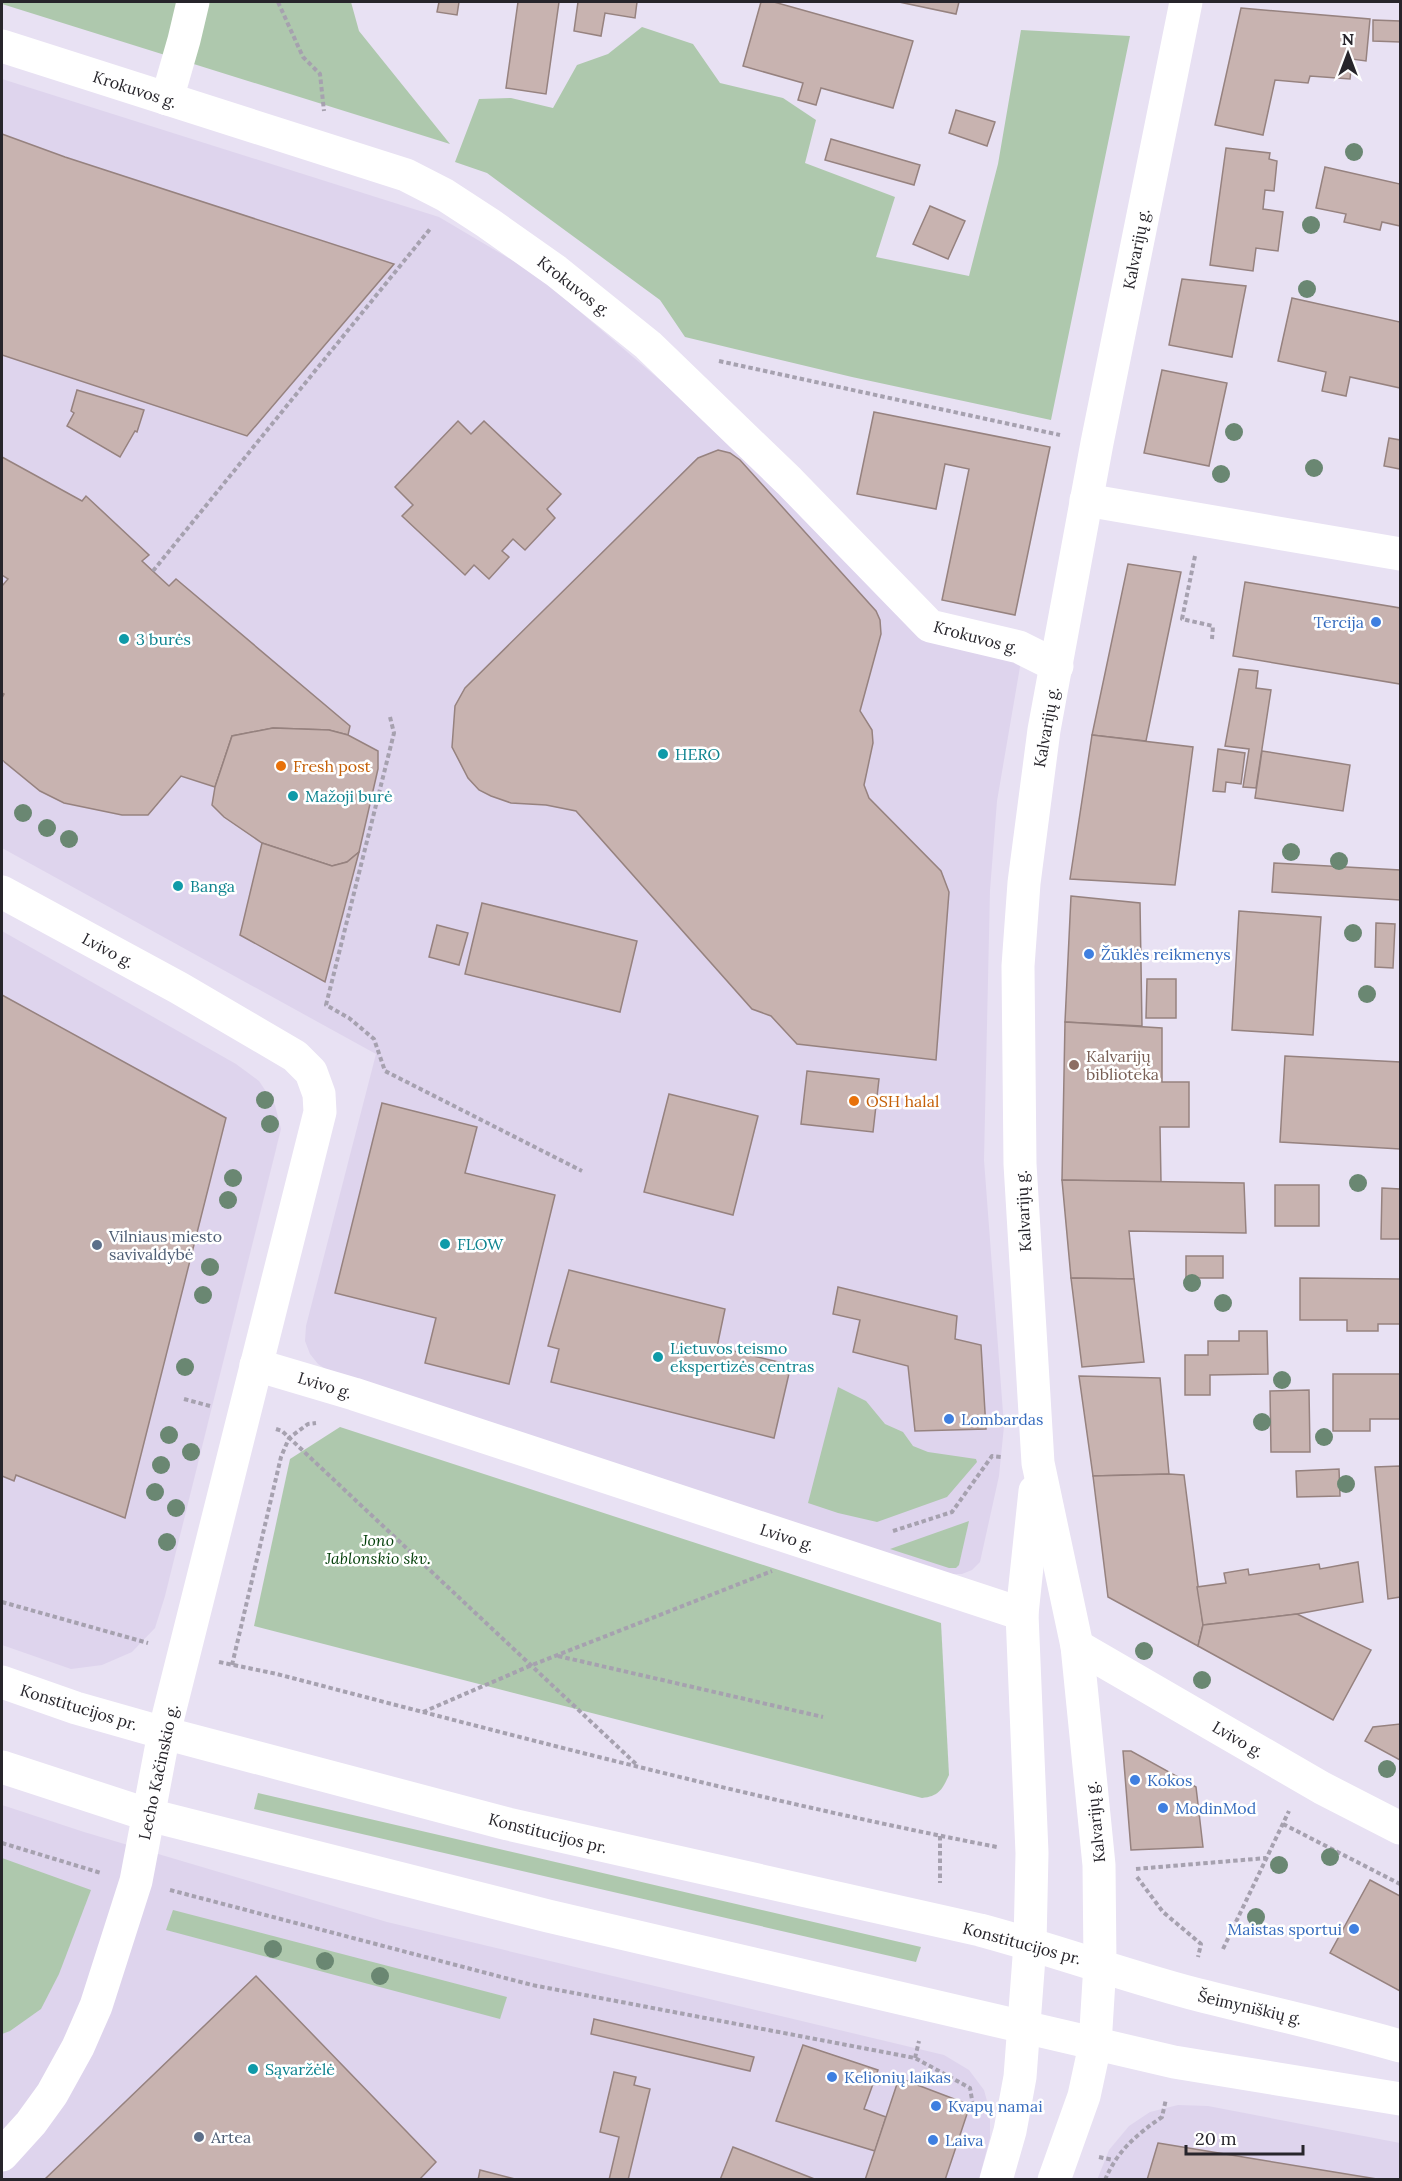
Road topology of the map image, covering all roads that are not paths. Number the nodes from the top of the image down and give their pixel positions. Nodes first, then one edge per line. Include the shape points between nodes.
1 (193, 2) edge
2 (1186, 2) edge
3 (2, 46) edge
4 (167, 99) junction
5 (1086, 500) junction
6 (1401, 554) edge
7 (1057, 666) junction
8 (2, 892) edge
9 (256, 1365) junction
10 (1038, 1463) junction
11 (1022, 1614) junction
12 (1077, 1646) junction
13 (2, 1682) edge
14 (164, 1733) junction
15 (2, 1767) edge
16 (148, 1815) junction
17 (1401, 1828) edge
18 (1030, 1944) junction
19 (1100, 1964) junction
20 (1025, 2029) junction
21 (1095, 2045) junction
22 (1401, 2046) edge
23 (1401, 2099) edge
24 (2, 2155) edge
25 (996, 2180) edge
26 (1054, 2180) edge

1 - 4 main road
2 - 5 main road, Kalvarijų g.
3 - 4 main road, Krokuvos g.
4 - 7 main road, Krokuvos g. via 406,175 445,195 556,271 648,345 789,481 930,626 1019,647
5 - 6 main road
5 - 7 main road, Kalvarijų g.
7 - 10 main road, Kalvarijų g. via 1031,829 1018,966 1020,1164
8 - 9 main road, Lvivo g. via 272,1041 311,1072 319,1094 320,1113
9 - 11 main road, Lvivo g.
9 - 14 main road, Lecho Kačinskio g.
10 - 11 main road, Kalvarijų g.
10 - 12 main road, Kalvarijų g.
11 - 18 main road, Kalvarijų g. via 1032,1853
12 - 17 main road, Lvivo g. via 1305,1778
12 - 19 main road, Kalvarijų g. via 1099,1865
13 - 14 main road, Konstitucijos pr.
14 - 16 main road, Lecho Kačinskio g.
14 - 18 main road, Konstitucijos pr. via 508,1824
15 - 16 main road
16 - 20 main road via 549,1916
16 - 24 main road, Lecho Kačinskio g. via 136,1881 96,2006 52,2094
18 - 19 main road, Konstitucijos pr.
18 - 20 main road, Kalvarijų g.
19 - 21 main road, Kalvarijų g.
19 - 22 main road, Šeimyniškių g. via 1190,1993
20 - 21 main road
20 - 25 main road, Kalvarijų g. via 1010,2131
21 - 23 main road via 1174,2062
21 - 26 main road, Kalvarijų g. via 1084,2096

